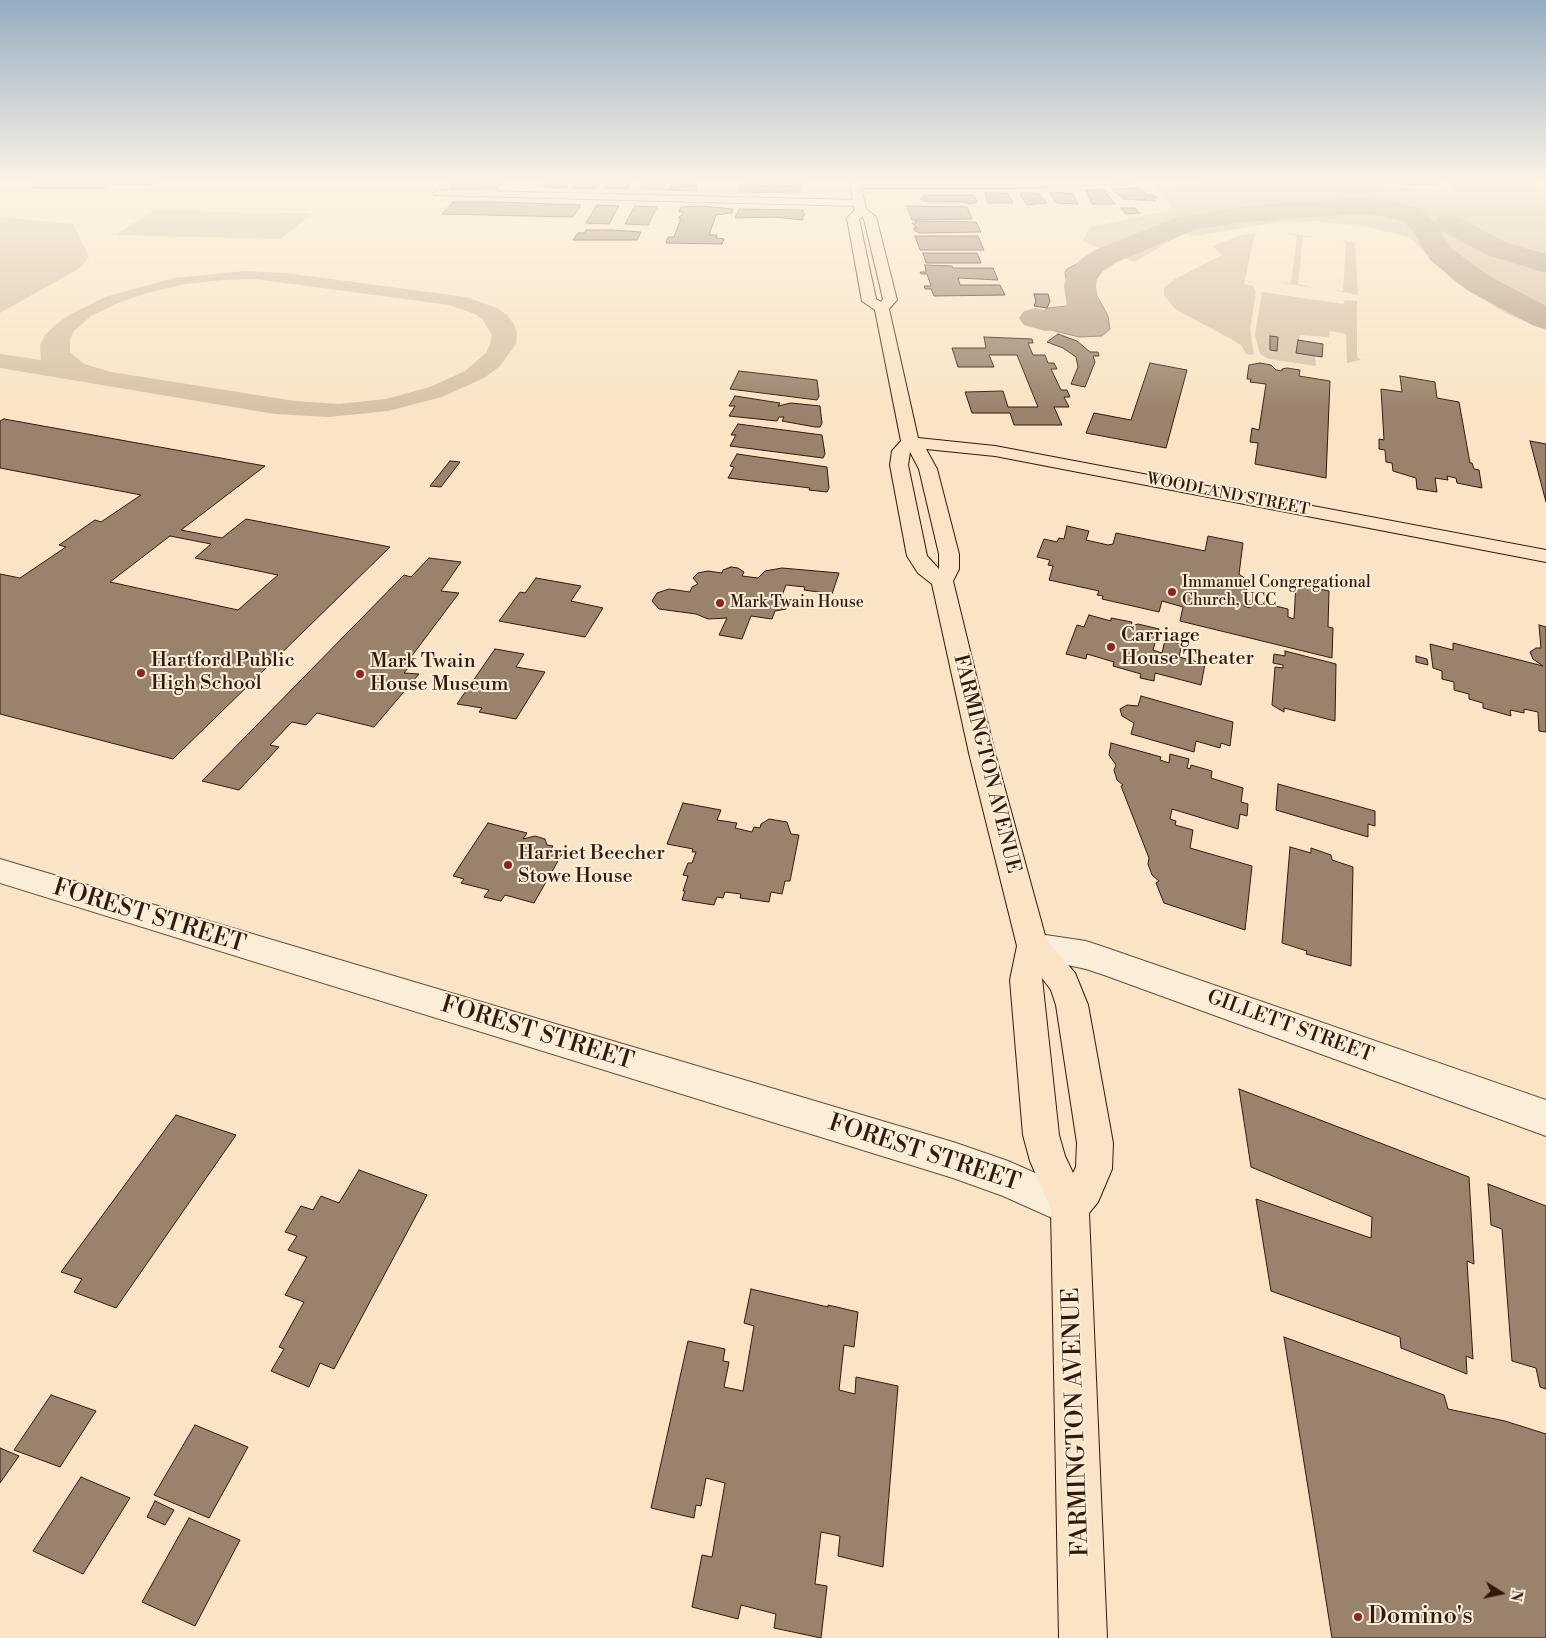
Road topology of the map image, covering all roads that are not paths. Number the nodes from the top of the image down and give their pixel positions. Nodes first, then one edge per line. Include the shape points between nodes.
1 (859, 256) edge
2 (881, 256) edge
3 (882, 308) junction
4 (910, 442) junction
5 (1546, 556) edge
6 (942, 581) junction
7 (0, 871) edge
8 (1032, 946) junction
9 (1546, 1118) edge
10 (1070, 1207) junction
11 (1083, 1638) edge

1 - 3 main road, FARMINGTON AVENUE via 869,301
2 - 3 main road, FARMINGTON AVENUE via 890,300
3 - 4 main road, FARMINGTON AVENUE
4 - 5 main road, WOODLAND STREET via 995,451
4 - 6 main road, FARMINGTON AVENUE via 928,469 949,554 949,569
4 - 6 main road via 901,451 899,465 917,556 926,569
6 - 8 main road, FARMINGTON AVENUE
7 - 10 street, FOREST STREET via 953,1160 1008,1179
8 - 9 street, GILLETT STREET via 1104,961
8 - 10 main road, FARMINGTON AVENUE via 1026,980 1027,1001 1042,1135 1051,1168
8 - 10 main road via 1064,984 1072,1005 1095,1143 1094,1169 1085,1189
10 - 11 main road, FARMINGTON AVENUE

